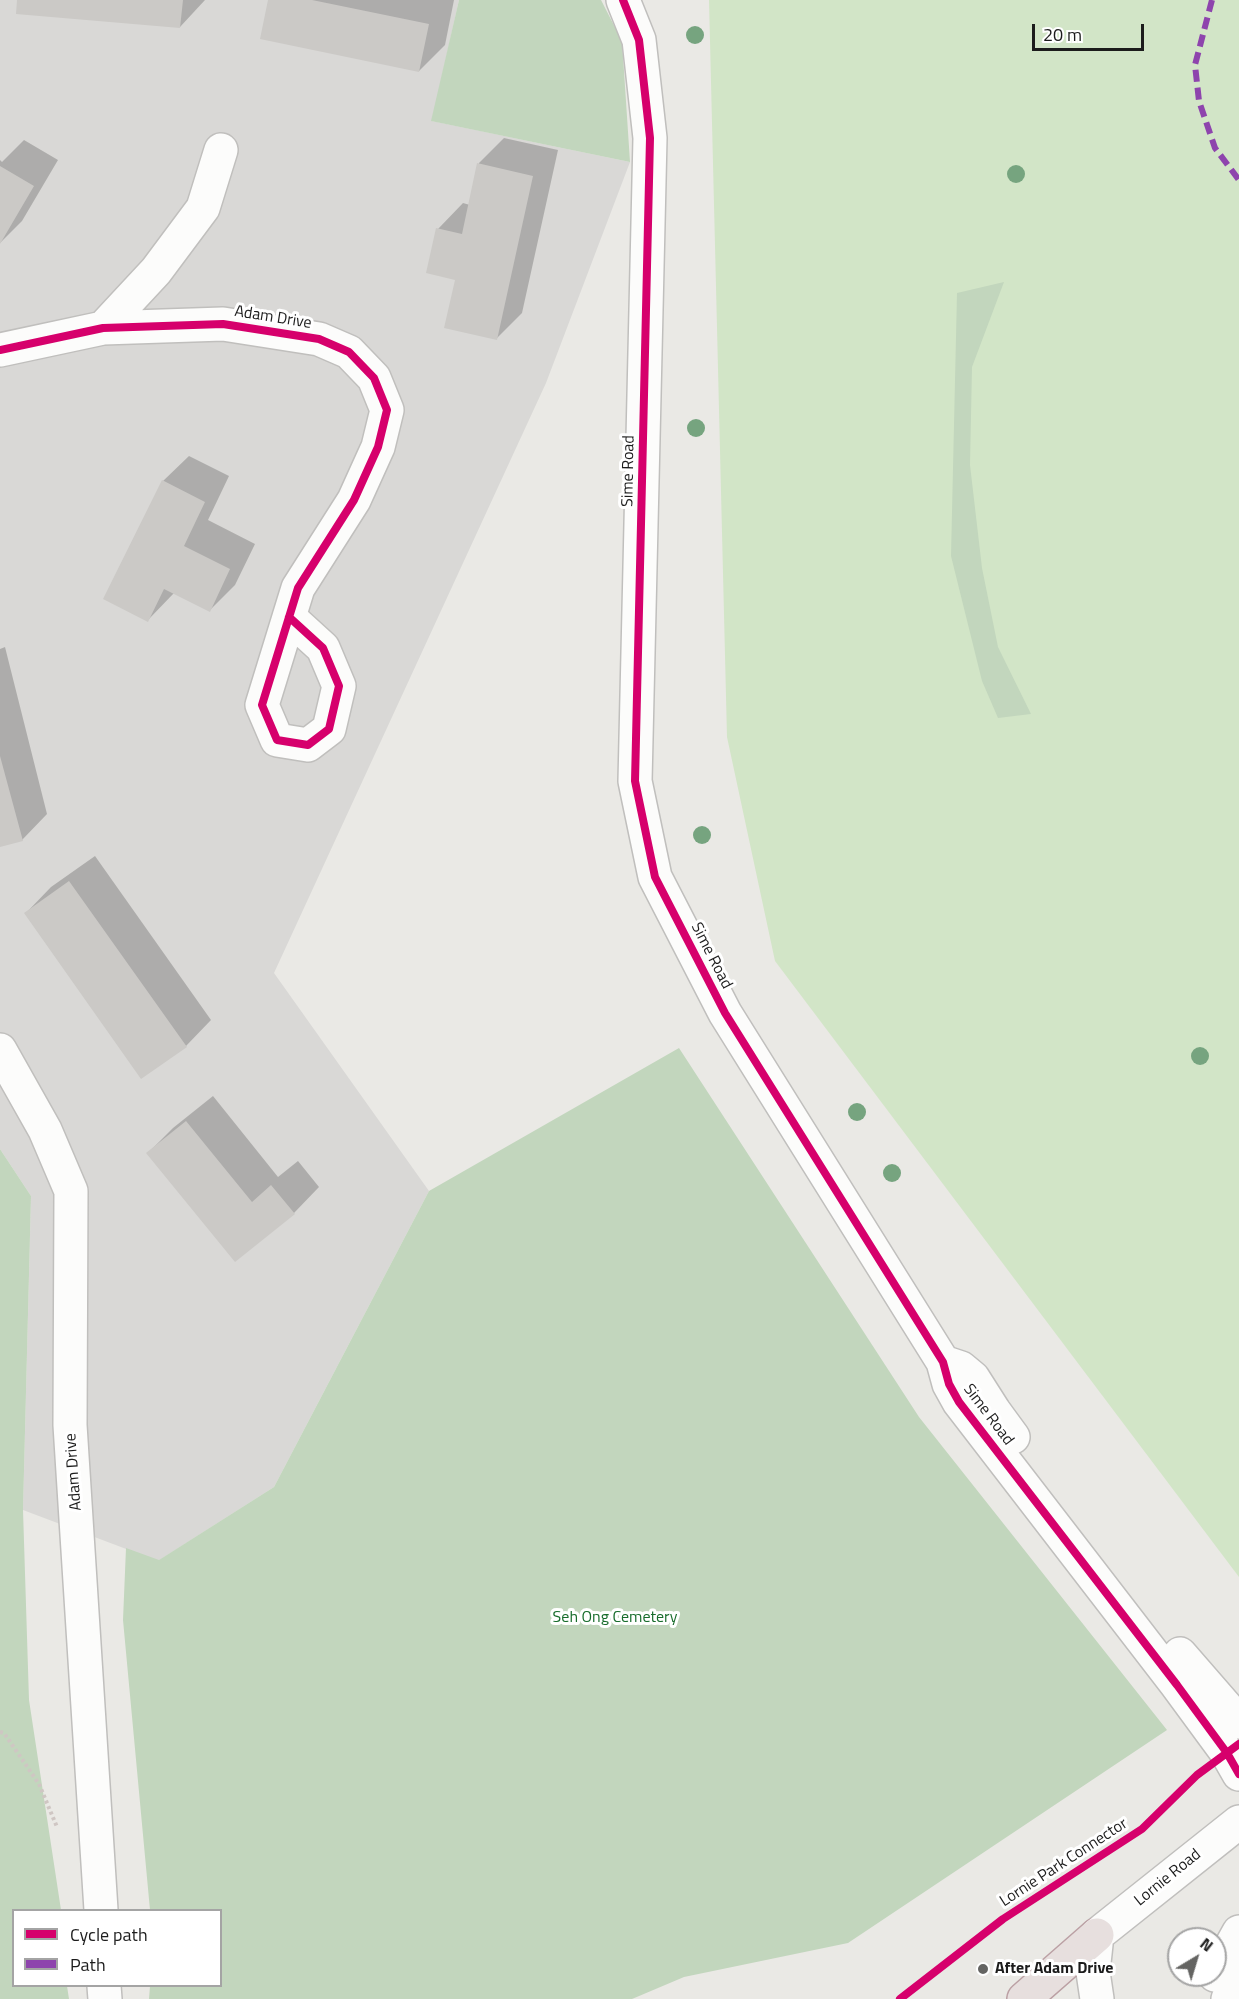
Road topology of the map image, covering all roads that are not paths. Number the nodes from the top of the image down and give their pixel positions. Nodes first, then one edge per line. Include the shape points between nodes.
1 (623, 0) edge
2 (221, 150) dead end
3 (103, 328) junction
4 (0, 350) edge
5 (289, 617) dead end
6 (0, 1050) edge
7 (943, 1362) junction
8 (1239, 1722) edge
9 (1239, 1774) edge
10 (1239, 1822) edge
11 (101, 1909) edge
12 (1239, 1932) edge
13 (1097, 1935) junction
14 (1227, 1954) edge
15 (1239, 1982) edge
16 (1024, 1999) edge
17 (1097, 1999) edge
18 (1228, 1999) edge

1 - 7 street, Sime Road via 639,40 650,138 634,781 655,877 726,1013
2 - 3 street via 203,208 156,271
3 - 4 street, Adam Drive
3 - 5 street, Adam Drive via 224,324 319,339 349,352 374,378 387,410 378,447 354,500 298,588
6 - 11 street, Adam Drive via 45,1130 71,1191 70,1425
7 - 8 street, Sime Road via 961,1368 973,1378 1008,1430 1180,1654
7 - 9 street, Sime Road via 959,1402 1177,1684
10 - 13 street, Lornie Road
12 - 14 street
13 - 16 highway
13 - 17 street via 1093,1972
15 - 18 street

